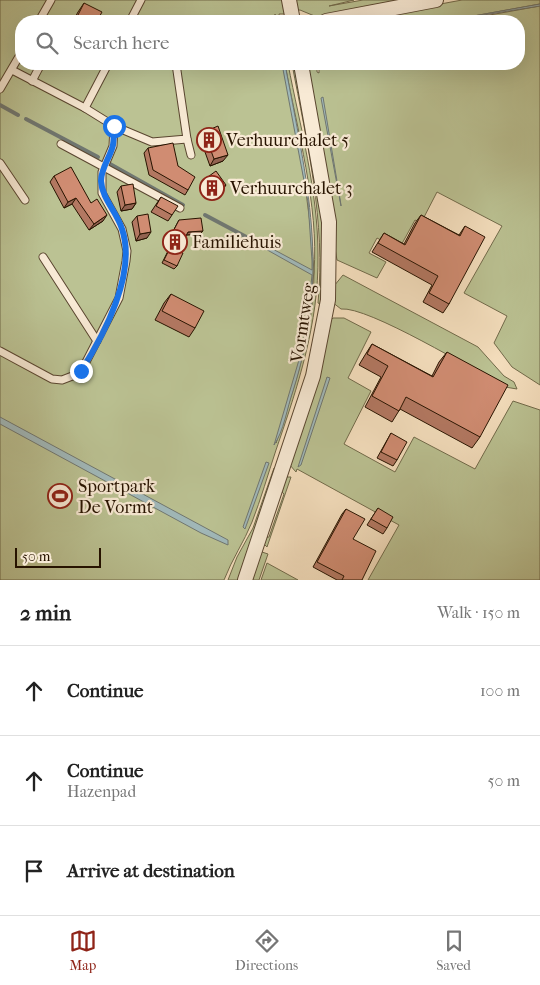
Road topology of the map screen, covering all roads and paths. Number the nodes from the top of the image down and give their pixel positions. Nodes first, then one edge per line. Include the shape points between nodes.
1 (51, 0) edge
2 (141, 0) edge
3 (289, 0) edge
4 (436, 0) edge
5 (42, 15) edge
6 (133, 15) edge
7 (292, 15) edge
8 (357, 15) edge
9 (15, 64) edge
10 (12, 70) junction
11 (38, 70) edge
12 (105, 70) edge
13 (177, 70) edge
14 (301, 70) edge
15 (32, 81) junction
16 (0, 89) edge
17 (86, 108) junction
18 (114, 126) junction
19 (187, 140) junction
20 (61, 144) dead end
21 (191, 155) dead end
22 (0, 163) edge
23 (104, 168) junction
24 (26, 200) dead end
25 (180, 208) edge
26 (43, 257) dead end
27 (97, 341) junction
28 (0, 352) edge
29 (245, 580) edge

1 - 5 lane
2 - 6 lane
3 - 7 street
4 - 8 street
9 - 10 lane
10 - 15 lane
10 - 16 lane
11 - 15 lane
12 - 17 lane
13 - 19 lane
14 - 29 street, Vormtweg via 328,217 328,300 313,376
15 - 17 lane
17 - 18 lane
18 - 19 lane via 152,142
18 - 23 lane via 113,146
19 - 21 lane
20 - 23 lane
22 - 24 lane
23 - 25 lane
23 - 27 lane via 102,194 122,229 127,252 119,298
26 - 27 lane
27 - 28 lane via 81,371 62,380 52,379

